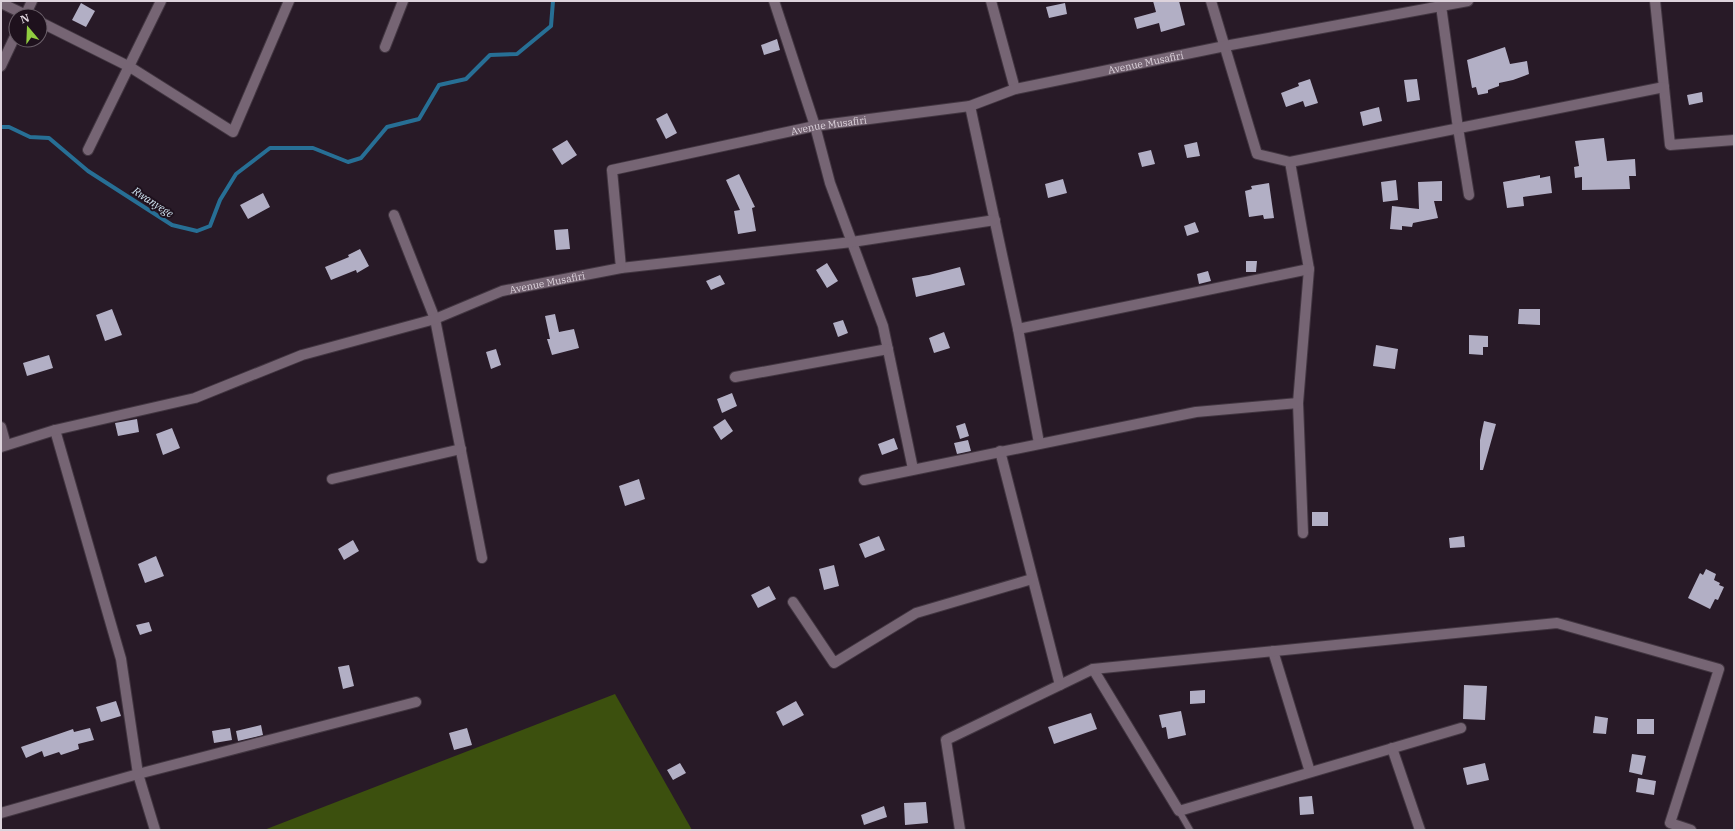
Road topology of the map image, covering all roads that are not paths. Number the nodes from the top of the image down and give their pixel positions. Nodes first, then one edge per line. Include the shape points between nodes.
1 (161, 1) edge
2 (289, 1) edge
3 (403, 1) edge
4 (774, 1) edge
5 (991, 1) edge
6 (1211, 1) edge
7 (1468, 1) edge
8 (1655, 1) edge
9 (1, 3) edge
10 (1441, 6) junction
11 (11, 8) edge
12 (48, 26) edge
13 (1225, 46) junction
14 (385, 47) dead end
15 (9, 48) edge
16 (1, 66) edge
17 (130, 67) junction
18 (1664, 87) junction
19 (1015, 89) junction
20 (970, 106) junction
21 (815, 126) junction
22 (1458, 128) junction
23 (1734, 140) edge
24 (88, 150) dead end
25 (1290, 162) junction
26 (1469, 195) dead end
27 (394, 215) dead end
28 (995, 220) junction
29 (852, 242) junction
30 (622, 268) junction
31 (1309, 269) junction
32 (435, 319) junction
33 (1018, 328) junction
34 (888, 349) junction
35 (735, 377) dead end
36 (1298, 403) junction
37 (1, 427) edge
38 (55, 430) junction
39 (1039, 444) junction
40 (4, 446) edge
41 (460, 449) junction
42 (1000, 451) junction
43 (913, 470) junction
44 (332, 479) dead end
45 (864, 480) dead end
46 (1303, 533) dead end
47 (482, 558) dead end
48 (1032, 579) junction
49 (794, 602) dead end
50 (1273, 651) junction
51 (1093, 668) junction
52 (1060, 685) junction
53 (416, 702) dead end
54 (1461, 728) dead end
55 (1392, 748) junction
56 (1310, 772) junction
57 (138, 774) junction
58 (1179, 811) junction
59 (1, 813) edge
60 (155, 830) edge
61 (960, 830) edge
62 (1190, 830) edge
63 (1420, 830) edge
64 (1691, 830) edge

1 - 17 street
2 - 17 street via 233,132
3 - 14 street
4 - 21 street
5 - 19 street
6 - 13 street
7 - 10 street, Avenue Musafiri
8 - 18 street
9 - 11 street
10 - 13 street, Avenue Musafiri
10 - 22 street
12 - 17 street
13 - 19 street, Avenue Musafiri
13 - 25 street via 1257,154
15 - 16 street
17 - 24 street
18 - 22 street
18 - 23 street via 1670,145
19 - 20 street, Avenue Musafiri
20 - 21 street, Avenue Musafiri
20 - 28 street
21 - 29 street via 830,183
21 - 30 street, Avenue Musafiri via 612,170
22 - 25 street
22 - 26 street
25 - 31 street
27 - 32 street
28 - 29 street
28 - 33 street
29 - 30 street
29 - 34 street via 883,326
30 - 32 street, Avenue Musafiri via 502,291
31 - 33 street
31 - 36 street
32 - 38 street, Avenue Musafiri via 302,355 195,398
32 - 41 street
33 - 39 street
34 - 35 street
34 - 43 street
36 - 39 street via 1196,412
36 - 46 street
37 - 40 street
38 - 40 street, Avenue Musafiri
38 - 57 street via 122,659
39 - 42 street
41 - 44 street
41 - 47 street
42 - 43 street
42 - 48 street
43 - 45 street
48 - 49 street via 916,613 834,663
48 - 52 street
50 - 51 street
50 - 56 street
50 - 64 street via 1557,623 1719,669 1670,823
51 - 52 street
51 - 58 street
52 - 61 street via 946,740
53 - 57 street
54 - 55 street
55 - 56 street
55 - 63 street
56 - 58 street
57 - 59 street
57 - 60 street
58 - 62 lane

